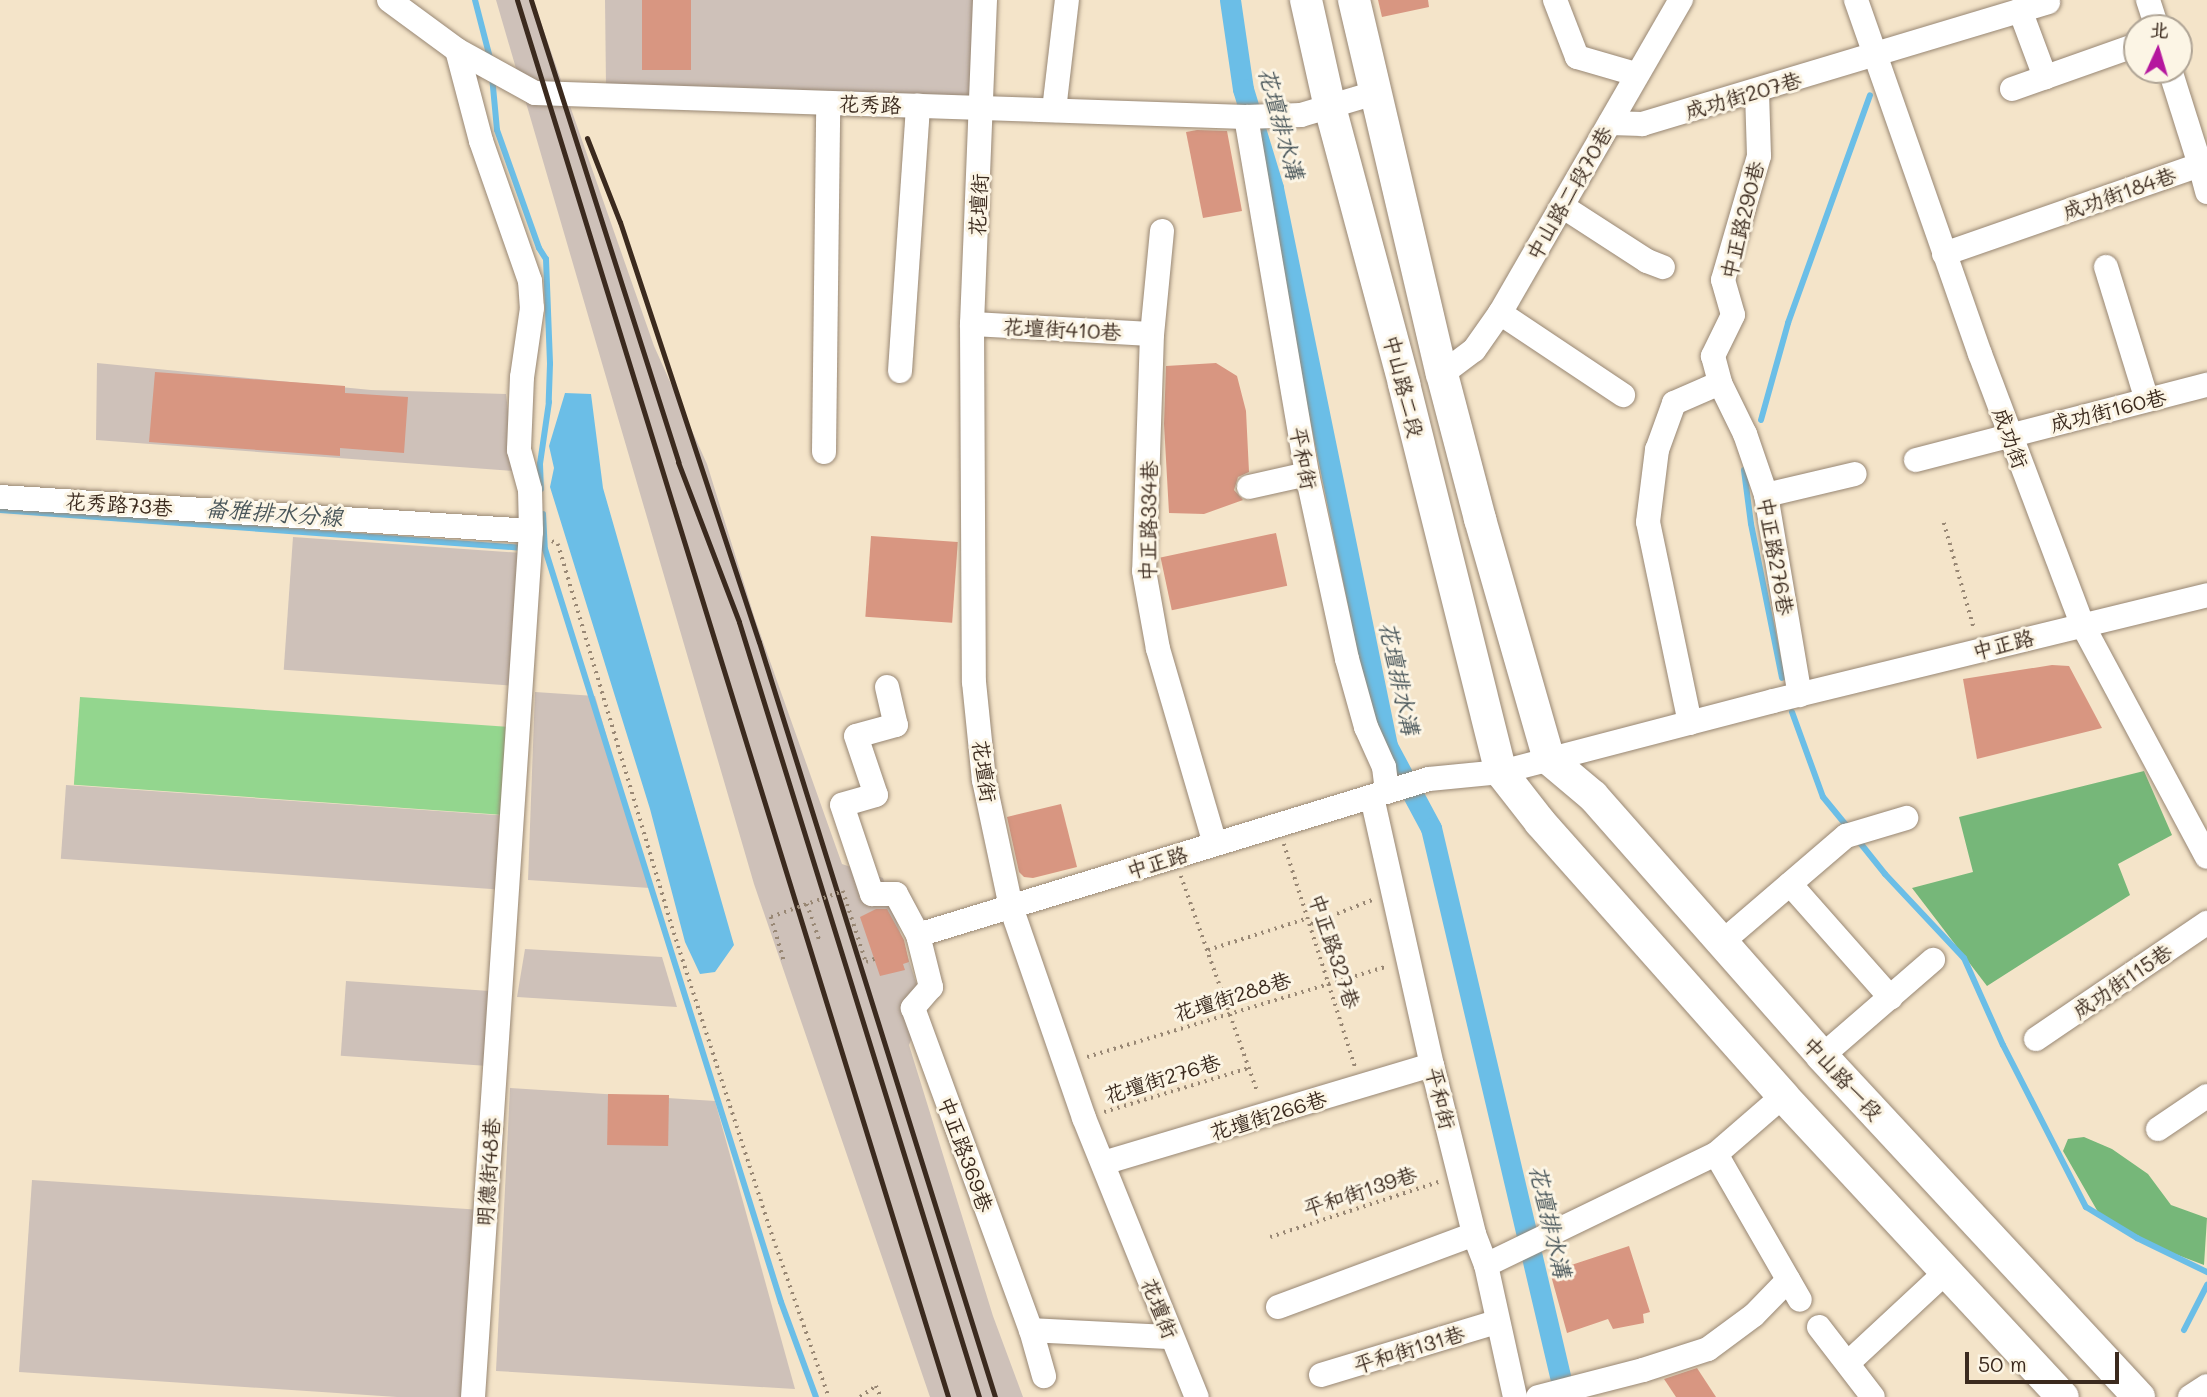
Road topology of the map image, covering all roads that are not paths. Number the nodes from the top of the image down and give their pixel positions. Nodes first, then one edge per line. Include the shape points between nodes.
1 (389, 0) edge
2 (985, 0) edge
3 (1067, 0) edge
4 (1306, 0) edge
5 (1354, 0) edge
6 (1555, 0) edge
7 (1681, 0) edge
8 (1856, 0) edge
9 (2048, 2) dead end
10 (2021, 10) junction
11 (457, 50) junction
12 (2123, 50) edge
13 (1874, 55) junction
14 (1636, 74) junction
15 (2045, 77) junction
16 (2174, 84) edge
17 (2012, 89) dead end
18 (1757, 92) junction
19 (1375, 93) junction
20 (828, 103) junction
21 (918, 106) junction
22 (1330, 107) junction
23 (982, 109) junction
24 (1054, 110) junction
25 (1246, 117) junction
26 (1610, 123) junction
27 (2200, 165) junction
28 (2207, 192) edge
29 (1562, 206) junction
30 (1162, 231) dead end
31 (1944, 254) junction
32 (1663, 267) dead end
33 (2106, 267) dead end
34 (1500, 313) junction
35 (972, 324) junction
36 (1152, 334) junction
37 (900, 371) dead end
38 (1442, 374) junction
39 (1720, 383) junction
40 (2207, 385) edge
41 (1623, 395) dead end
42 (2147, 400) junction
43 (2010, 435) junction
44 (824, 452) dead end
45 (1916, 460) dead end
46 (1307, 474) junction
47 (1855, 474) dead end
48 (1250, 486) dead end
49 (1766, 495) junction
50 (0, 497) edge
51 (531, 531) junction
52 (2204, 599) edge
53 (2082, 624) junction
54 (887, 687) dead end
55 (1800, 695) junction
56 (1690, 723) junction
57 (1549, 759) junction
58 (1501, 772) junction
59 (1385, 793) junction
60 (1906, 818) dead end
61 (1215, 844) junction
62 (2207, 858) edge
63 (1790, 884) junction
64 (1011, 907) junction
65 (2207, 923) edge
66 (918, 935) junction
67 (1721, 943) junction
68 (1933, 960) dead end
69 (1891, 998) junction
70 (2036, 1039) dead end
71 (1822, 1056) junction
72 (1432, 1065) junction
73 (1783, 1096) junction
74 (2207, 1096) edge
75 (2158, 1129) dead end
76 (1716, 1154) junction
77 (1103, 1164) junction
78 (1474, 1234) junction
79 (1486, 1265) junction
80 (1946, 1272) junction
81 (1278, 1307) dead end
82 (1496, 1322) junction
83 (1819, 1327) dead end
84 (1031, 1330) junction
85 (1171, 1337) junction
86 (1848, 1363) junction
87 (1321, 1375) dead end
88 (1044, 1376) dead end
89 (2207, 1386) edge
90 (473, 1397) edge
91 (1197, 1397) edge
92 (1515, 1397) edge
93 (1538, 1397) edge
94 (1873, 1397) edge
95 (2063, 1397) edge
96 (2139, 1397) edge
97 (2190, 1397) edge

1 - 11 street, 花秀路
2 - 23 street, 花壇街
3 - 24 street
4 - 22 main road, 中山路二段
5 - 19 main road, 中山路二段
6 - 14 street via 1577,57
7 - 14 street, 中山路二段70巷
8 - 13 street, 成功街
9 - 10 street, 成功街207巷
10 - 13 street, 成功街207巷
10 - 15 street
11 - 20 street, 花秀路 via 535,93
11 - 51 street via 481,141 530,281 532,309 522,377 519,450 530,490
12 - 15 street
13 - 18 street, 成功街207巷
13 - 31 street, 成功街
14 - 26 street, 中山路二段70巷
15 - 17 street
16 - 27 street, 成功街184巷
18 - 26 street, 成功街207巷 via 1642,124
18 - 39 street, 中正路290巷 via 1759,156 1723,280 1733,315 1713,356
19 - 22 street, 花秀路
19 - 38 main road, 中山路二段
20 - 21 street, 花秀路
20 - 44 street
21 - 23 street, 花秀路
21 - 37 street
22 - 25 street, 花秀路 via 1301,116
22 - 58 main road, 中山路二段
23 - 24 street, 花秀路
23 - 35 street, 花壇街
24 - 25 street, 花秀路
25 - 46 street, 平和街
26 - 29 street, 中山路二段70巷
27 - 28 street
27 - 31 street, 成功街184巷
29 - 32 street
29 - 34 street, 中山路二段70巷
30 - 36 street, 中正路334巷
31 - 43 street, 成功街
33 - 42 street
34 - 38 street, 中山路二段70巷 via 1474,350
34 - 41 street
35 - 36 street, 花壇街410巷
35 - 64 street, 花壇街 via 974,682 984,780
36 - 61 street, 中正路334巷 via 1144,571 1157,649
38 - 57 main road, 中山路二段
39 - 49 street, 中正路276巷 via 1745,434
39 - 56 street via 1674,403 1657,450 1648,522
40 - 42 street, 成功街160巷
42 - 43 street, 成功街160巷
43 - 45 street, 成功街160巷
43 - 53 street, 成功街
46 - 48 street
46 - 59 street, 平和街 via 1347,659 1366,727 1384,767
47 - 49 street
49 - 55 street, 中正路276巷
50 - 51 street, 花秀路73巷
51 - 90 street, 明德街48巷
52 - 53 street, 中正路
53 - 55 street, 中正路
53 - 62 street, 成功街
54 - 66 street via 896,725 856,736 876,795 842,805 872,894 897,894
55 - 56 street, 中正路
56 - 57 street
57 - 58 street
57 - 67 main road, 中山路一段 via 1593,796
58 - 59 street, 中正路 via 1429,779
58 - 73 main road
59 - 61 street, 中正路
59 - 72 street, 平和街 via 1394,892
60 - 63 street via 1846,836
61 - 64 street, 中正路
63 - 67 street
63 - 69 street
64 - 66 street, 中正路
64 - 77 street, 花壇街
65 - 70 street, 成功街115巷
66 - 84 street, 中正路369巷 via 931,987 913,1008
67 - 71 main road, 中山路一段
68 - 69 street
69 - 71 street
71 - 96 main road, 中山路一段
72 - 77 street, 花壇街266巷
72 - 78 street, 平和街
73 - 76 street
73 - 80 main road
74 - 75 street
76 - 79 street
76 - 93 street via 1794,1290 1708,1349
77 - 85 street, 花壇街
78 - 79 street, 平和街
78 - 81 street
79 - 82 street, 平和街
80 - 86 street
80 - 95 main road
82 - 87 street, 平和街131巷
82 - 92 street, 平和街
83 - 86 street
84 - 85 street
84 - 88 street, 中正路369巷
85 - 91 street, 花壇街
86 - 94 street
89 - 97 street

